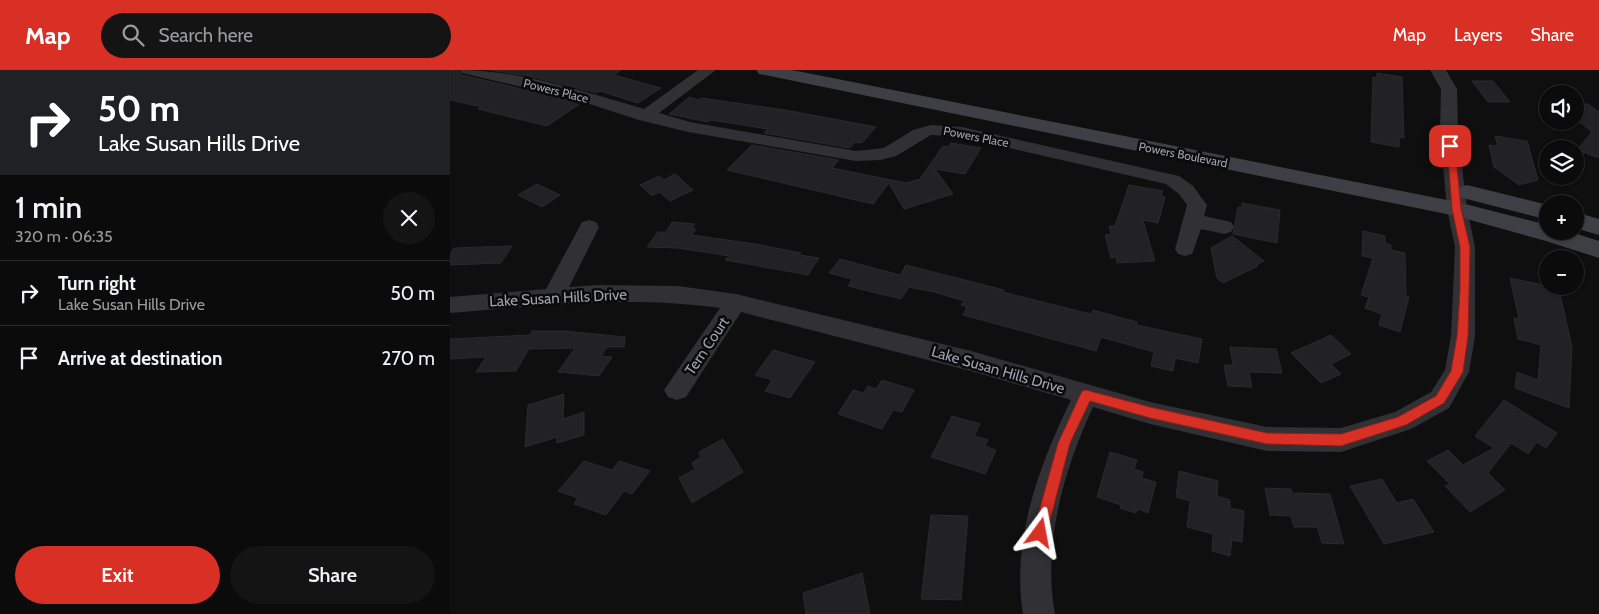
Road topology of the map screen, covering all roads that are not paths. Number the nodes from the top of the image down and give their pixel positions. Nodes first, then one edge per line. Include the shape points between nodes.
1 (467, 70) edge
2 (708, 70) edge
3 (765, 70) edge
4 (841, 70) edge
5 (1438, 70) edge
6 (645, 116) junction
7 (1456, 199) junction
8 (1539, 212) edge
9 (1193, 221) junction
10 (1584, 223) edge
11 (590, 227) dead end
12 (1224, 227) dead end
13 (1599, 227) edge
14 (1185, 249) dead end
15 (1599, 250) edge
16 (554, 296) junction
17 (736, 302) junction
18 (450, 305) edge
19 (677, 390) dead end
20 (1086, 395) junction
21 (1039, 614) edge

1 - 6 street, Powers Place via 578,96
2 - 6 street
3 - 7 main road, Powers Boulevard
4 - 7 main road, Powers Boulevard
5 - 7 street, Lake Susan Hills Drive via 1449,89 1449,132
6 - 9 street, Powers Place via 688,127 856,156 894,151 926,130 962,132 1172,180 1186,190 1197,205
7 - 8 main road, Powers Boulevard
7 - 15 main road, Powers Boulevard
7 - 20 street, Lake Susan Hills Drive via 1465,247 1463,336 1457,372 1440,400 1402,421 1341,440 1267,438 1150,413
9 - 12 street
9 - 14 street, Powers Place
10 - 13 main road
11 - 16 street
16 - 17 street, Lake Susan Hills Drive via 678,294
16 - 18 street, Lake Susan Hills Drive
17 - 19 street, Tern Court
17 - 20 street, Lake Susan Hills Drive via 971,361
20 - 21 street via 1064,443 1048,496 1036,552 1036,605

